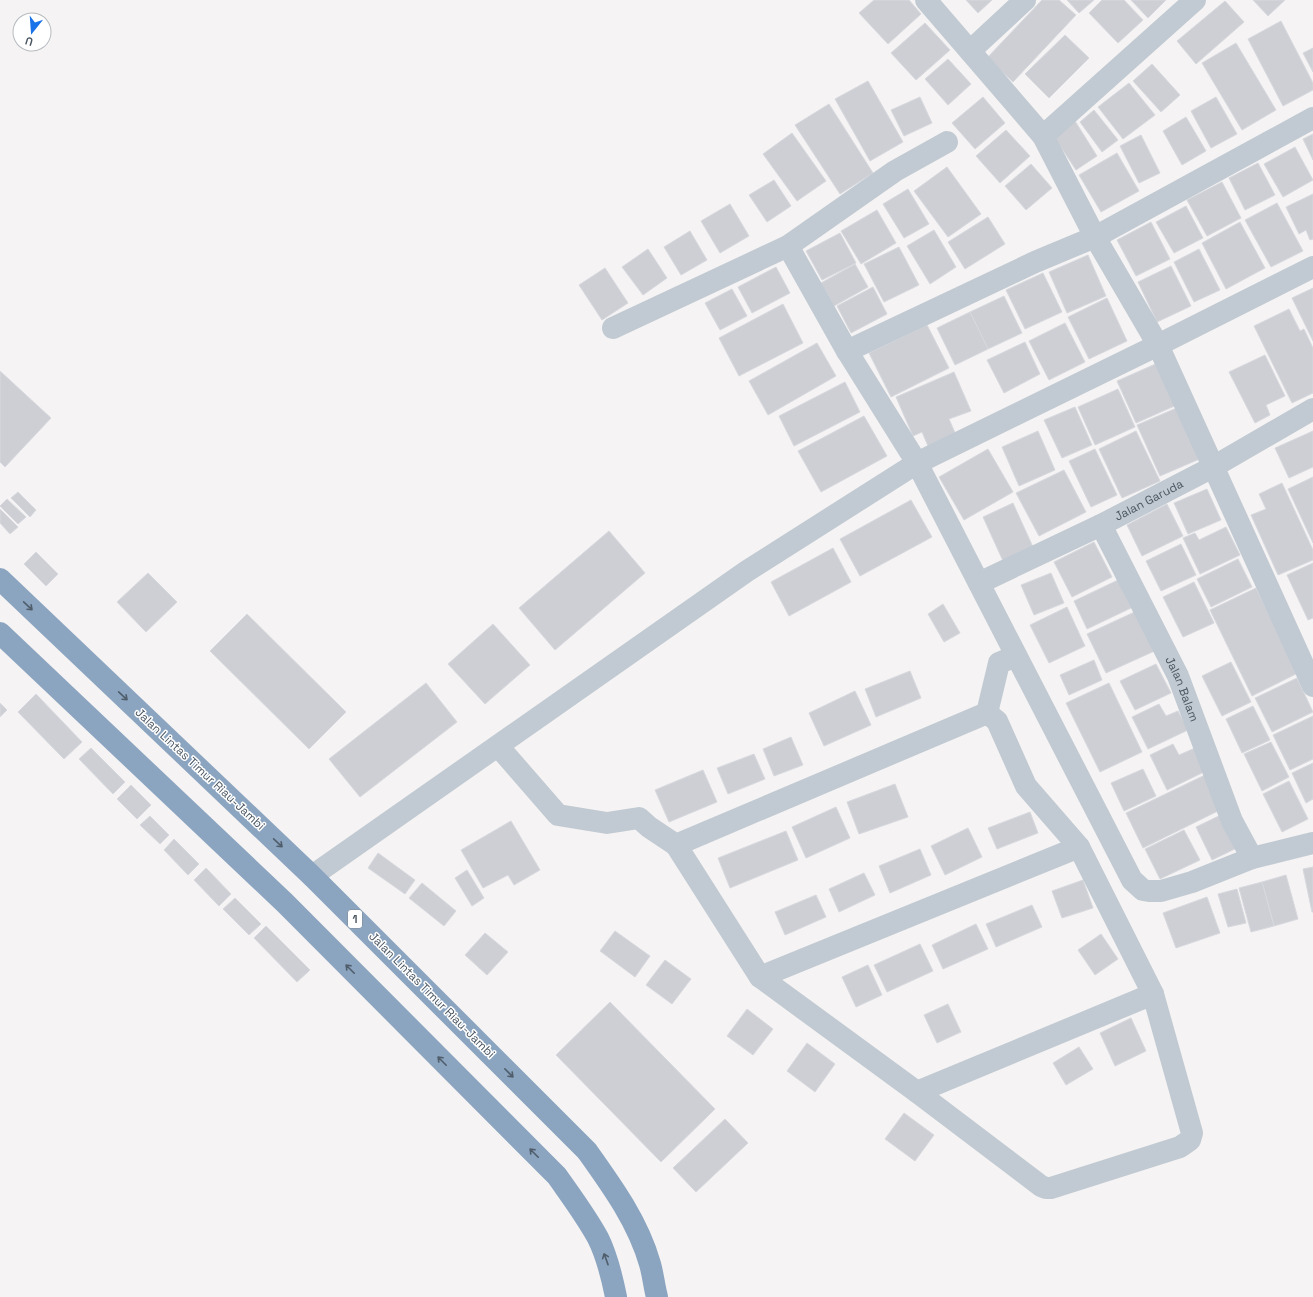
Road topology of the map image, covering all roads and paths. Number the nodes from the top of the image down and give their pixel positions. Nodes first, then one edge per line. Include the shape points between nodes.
1 (926, 0) edge
2 (1025, 0) edge
3 (1195, 0) edge
4 (970, 51) junction
5 (1313, 118) edge
6 (1043, 136) junction
7 (948, 142) dead end
8 (1095, 238) junction
9 (788, 246) junction
10 (1313, 267) edge
11 (613, 328) dead end
12 (1158, 345) junction
13 (847, 351) junction
14 (1313, 409) edge
15 (917, 463) junction
16 (1213, 467) junction
17 (1101, 525) junction
18 (0, 579) edge
19 (979, 584) junction
20 (0, 633) edge
21 (1016, 656) junction
22 (1313, 686) edge
23 (987, 713) junction
24 (498, 746) junction
25 (1313, 843) edge
26 (676, 845) junction
27 (1079, 847) junction
28 (1252, 858) junction
29 (312, 876) junction
30 (760, 977) junction
31 (1153, 994) junction
32 (917, 1092) junction
33 (616, 1297) edge
34 (656, 1297) edge

1 - 4 street
2 - 4 street
3 - 6 street
4 - 6 street
5 - 8 street
6 - 8 street
7 - 9 street via 895,171
8 - 12 street
8 - 13 street via 1035,262
9 - 11 street
9 - 13 street
10 - 12 street
12 - 15 street
12 - 16 street
13 - 15 street
14 - 16 street, Jalan Garuda
15 - 19 street
15 - 24 street via 747,571
16 - 17 street, Jalan Garuda
16 - 22 street
17 - 19 street, Jalan Garuda
17 - 28 street, Jalan Balam via 1178,676 1232,821
18 -> 29 highway, Jalan Lintas Timur Riau-Jambi / 1
19 - 21 street
33 -> 20 highway via 612,1274 598,1239 557,1176 285,903
21 - 23 street via 999,663
21 - 28 street via 1128,873 1138,886 1143,890 1161,891 1192,882
23 - 26 street
23 - 27 street via 997,721 1026,786
24 - 26 street via 558,815 607,823 639,818
24 - 29 street
25 - 28 street
26 - 30 street
27 - 30 street
27 - 31 street
29 -> 34 highway, Jalan Lintas Timur Riau-Jambi / 1 via 587,1151 634,1222 650,1264
30 - 32 street
31 - 32 street
31 - 32 street via 1192,1133 1190,1140 1180,1147 1046,1188

